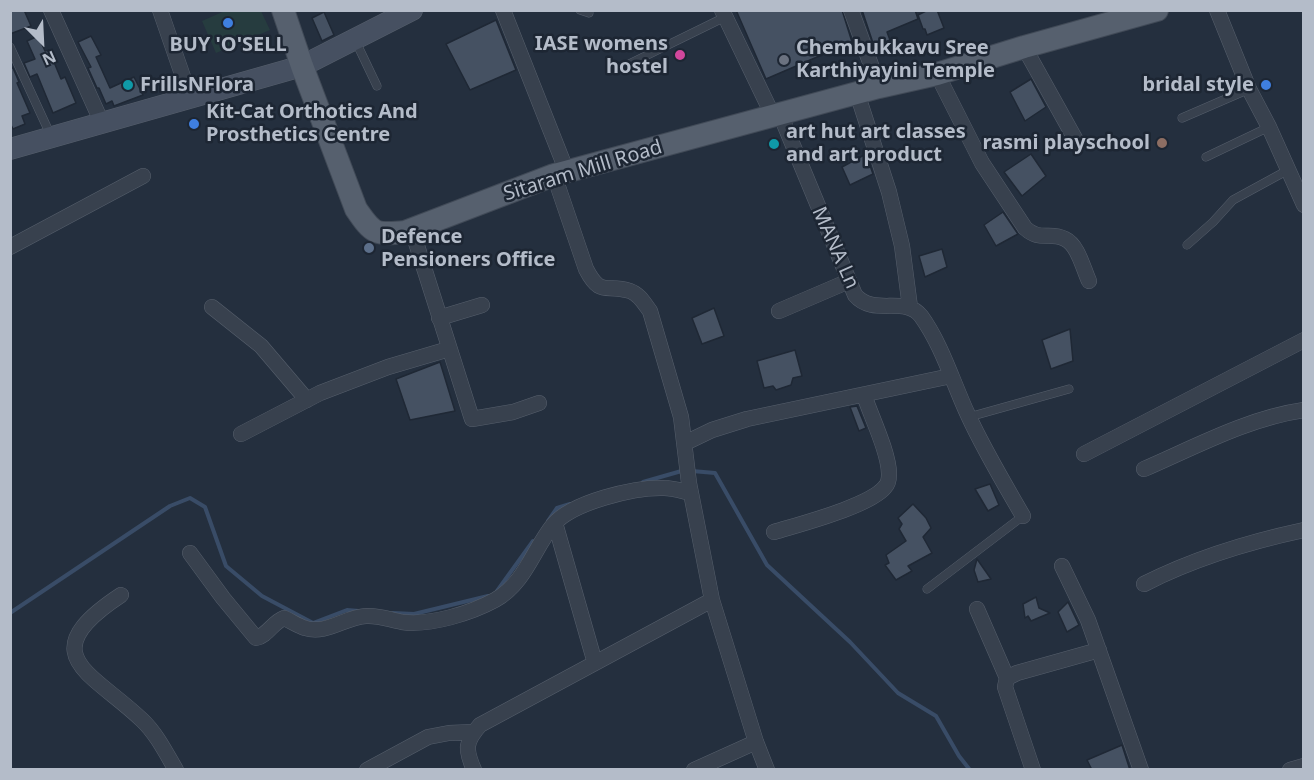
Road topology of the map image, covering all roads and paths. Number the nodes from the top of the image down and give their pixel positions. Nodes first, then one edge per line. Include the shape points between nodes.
1 (51, 10) edge
2 (160, 10) edge
3 (283, 10) edge
4 (412, 10) edge
5 (503, 10) edge
6 (580, 10) edge
7 (850, 10) edge
8 (1156, 10) edge
9 (1217, 10) edge
10 (589, 13) dead end
11 (724, 14) edge
12 (354, 39) junction
13 (10, 47) edge
14 (1024, 47) junction
15 (302, 66) junction
16 (625, 66) dead end
17 (937, 74) junction
18 (377, 86) dead end
19 (879, 87) junction
20 (1249, 89) junction
21 (857, 93) junction
22 (190, 97) junction
23 (777, 115) junction
24 (1182, 118) dead end
25 (102, 123) junction
26 (1269, 127) junction
27 (51, 138) junction
28 (1078, 144) dead end
29 (10, 149) edge
30 (1206, 157) dead end
31 (1288, 170) junction
32 (561, 173) junction
33 (143, 176) dead end
34 (1304, 205) edge
35 (412, 230) junction
36 (1187, 245) dead end
37 (10, 247) edge
38 (849, 281) junction
39 (1089, 281) dead end
40 (482, 305) dead end
41 (212, 307) dead end
42 (910, 307) junction
43 (779, 311) dead end
44 (439, 318) junction
45 (1304, 340) edge
46 (449, 349) junction
47 (951, 376) junction
48 (1069, 389) dead end
49 (864, 394) junction
50 (307, 400) junction
51 (539, 403) dead end
52 (1304, 410) edge
53 (969, 417) junction
54 (240, 434) dead end
55 (685, 443) junction
56 (1084, 454) dead end
57 (1144, 469) dead end
58 (690, 488) junction
59 (1023, 516) joint
60 (555, 523) junction
61 (1304, 530) edge
62 (774, 532) dead end
63 (190, 553) dead end
64 (1062, 566) dead end
65 (1144, 584) dead end
66 (927, 589) dead end
67 (121, 595) dead end
68 (712, 600) junction
69 (977, 609) dead end
70 (1099, 650) junction
71 (595, 663) junction
72 (1007, 678) junction
73 (474, 732) junction
74 (756, 742) junction
75 (176, 770) edge
76 (367, 770) edge
77 (474, 770) edge
78 (694, 770) edge
79 (767, 770) edge
80 (1033, 770) edge
81 (1141, 770) edge

1 - 25 street
2 - 22 street
3 - 15 main road, Sitaram Mill Road
4 - 12 main road
5 - 32 street
6 - 10 lane
7 - 19 street
8 - 14 main road, Sitaram Mill Road
9 - 20 street
11 - 16 lane
11 - 23 street, MANA Ln
12 - 15 main road
12 - 18 lane
13 - 27 lane
14 - 17 main road, Sitaram Mill Road
14 - 28 street
15 - 22 main road
15 - 35 main road, Sitaram Mill Road via 356,209 367,226 381,234
17 - 19 main road, Sitaram Mill Road
17 - 39 street via 982,163 1025,228 1039,237 1066,239 1074,247
19 - 21 main road, Sitaram Mill Road
20 - 24 lane
20 - 26 street
21 - 23 main road, Sitaram Mill Road
21 - 42 street via 889,192 902,246
22 - 25 main road
23 - 32 main road, Sitaram Mill Road
23 - 38 street, MANA Ln
25 - 27 main road
26 - 30 lane
26 - 31 street
27 - 29 main road
31 - 34 street
31 - 36 lane via 1233,200
32 - 35 main road, Sitaram Mill Road
32 - 55 street via 586,269 593,282 601,288 630,291 650,311
33 - 37 street
35 - 44 street
38 - 42 street, MANA Ln via 861,302
38 - 43 street
40 - 44 street
41 - 50 street via 261,346
42 - 47 street via 920,315
44 - 46 street
45 - 56 street
46 - 50 street via 388,367
46 - 51 street via 472,419 486,419
47 - 49 street
47 - 53 street
48 - 53 lane
49 - 55 street via 747,419
49 - 62 street via 886,460 887,486 848,508
50 - 54 street
52 - 57 street via 1280,413
53 - 59 street
55 - 58 street
58 - 60 street via 639,490 579,506
58 - 68 street
59 - 66 lane
60 - 63 street via 510,590 476,609 418,622 359,616 315,630 284,618 259,638 253,636
60 - 71 street
61 - 65 street via 1238,546
64 - 70 street
67 - 75 street via 82,626 75,644 77,661 95,682 143,721
68 - 71 street
68 - 74 street
69 - 72 street
70 - 72 street
70 - 81 street
71 - 73 street via 480,725
72 - 80 street via 1005,687
73 - 76 street via 428,737
73 - 77 street via 469,738 469,757
74 - 78 street
74 - 79 street

